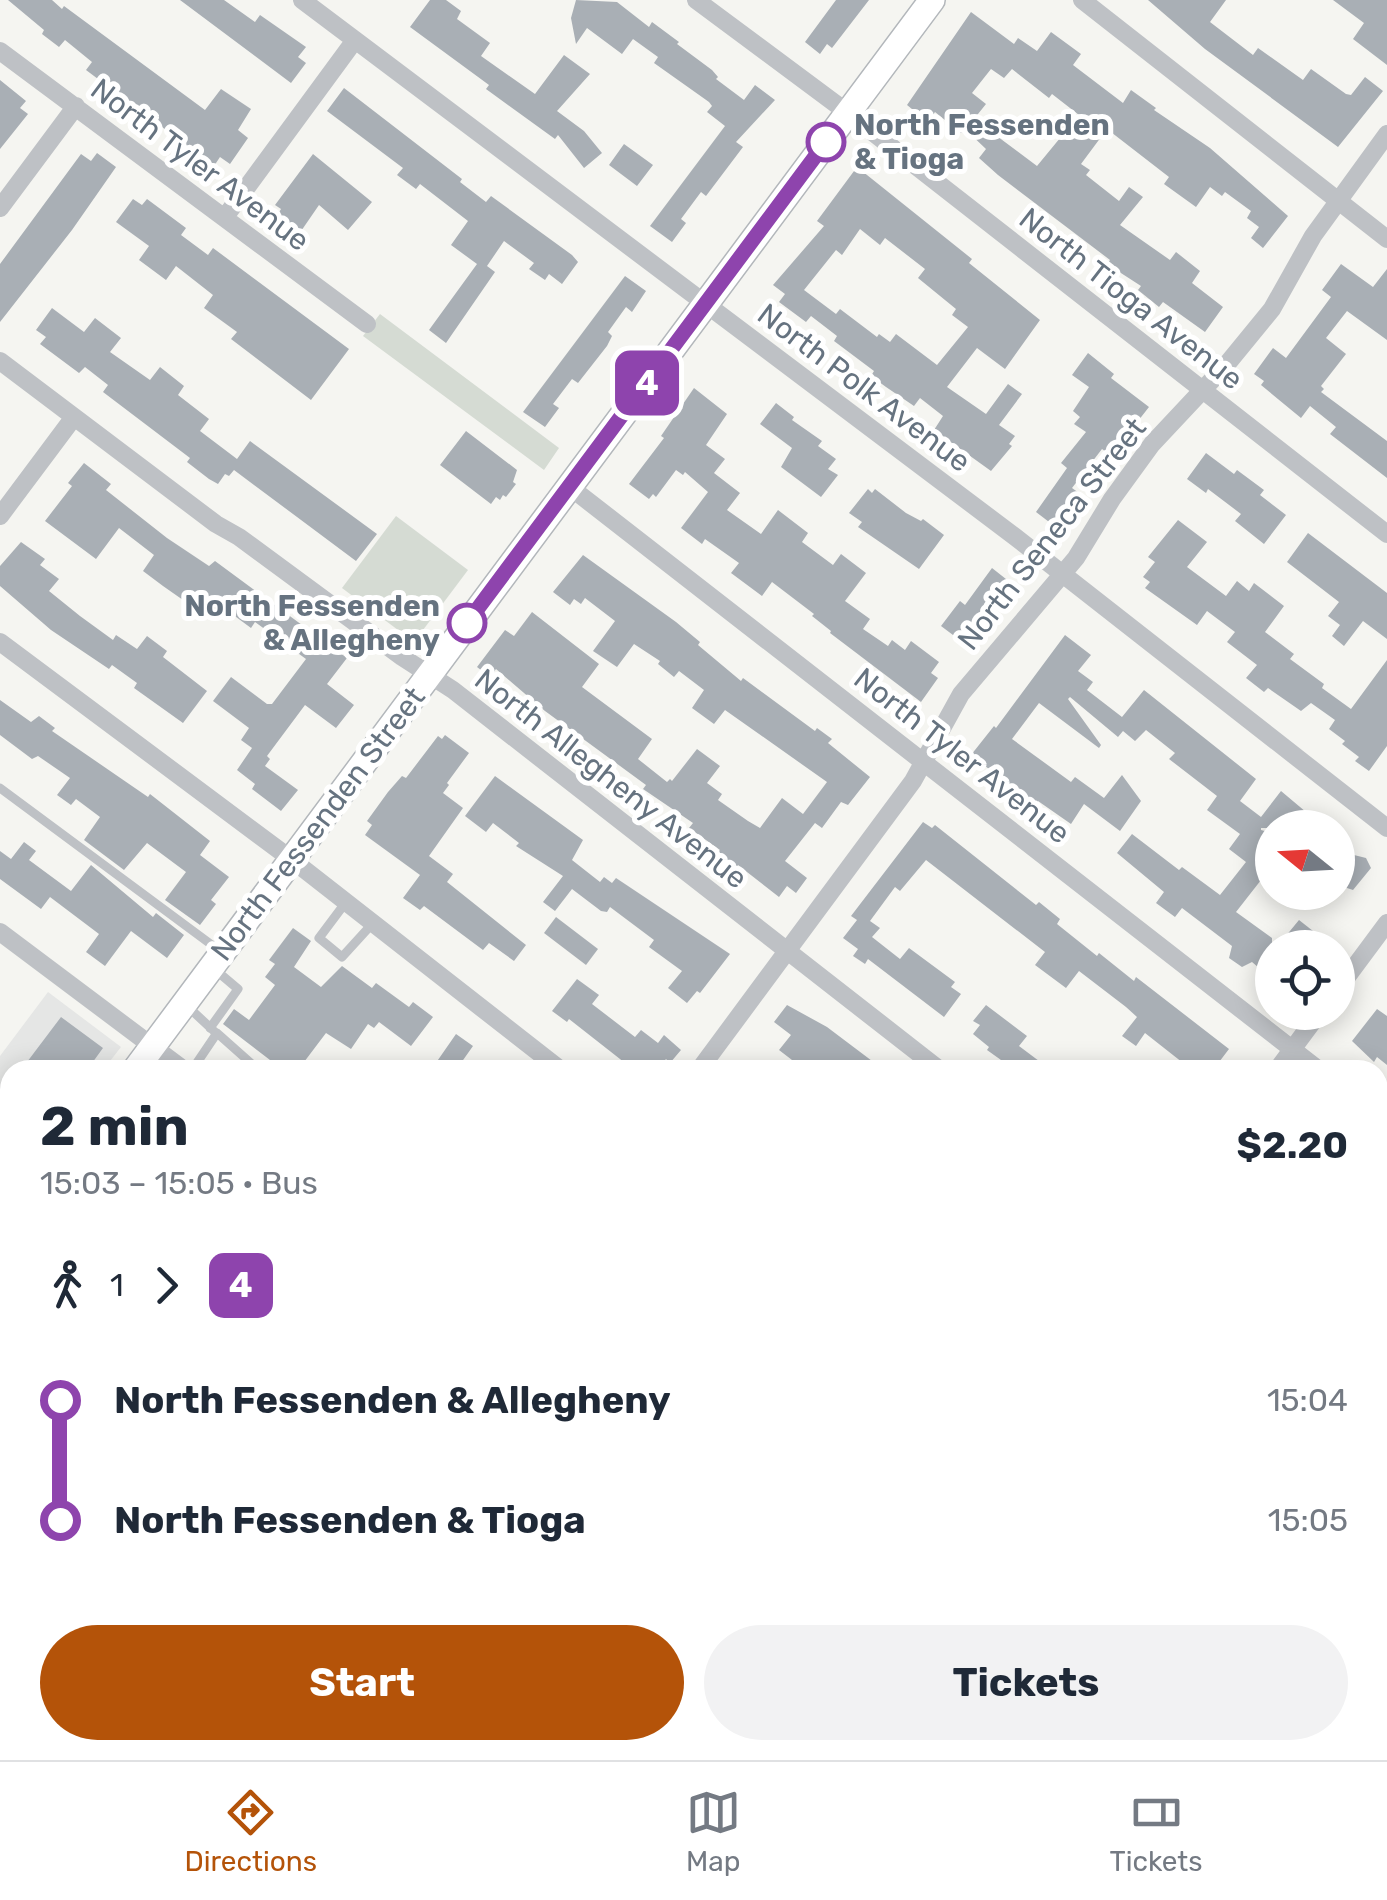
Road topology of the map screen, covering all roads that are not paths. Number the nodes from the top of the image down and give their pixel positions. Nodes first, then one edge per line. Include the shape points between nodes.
1 (302, 0) edge
2 (696, 0) edge
3 (932, 0) edge
4 (1082, 0) edge
5 (355, 40) junction
6 (0, 51) edge
7 (76, 106) junction
8 (848, 113) junction
9 (1387, 134) edge
10 (1338, 201) junction
11 (0, 208) edge
12 (225, 217) junction
13 (1387, 239) edge
14 (706, 304) junction
15 (367, 324) dead end
16 (0, 362) edge
17 (1203, 390) junction
18 (74, 417) junction
19 (570, 487) junction
20 (0, 516) edge
21 (1387, 534) edge
22 (1062, 575) junction
23 (0, 642) edge
24 (429, 674) junction
25 (924, 762) junction
26 (0, 788) edge
27 (1387, 828) edge
28 (292, 860) junction
29 (346, 902) junction
30 (1387, 922) edge
31 (373, 923) junction
32 (0, 932) edge
33 (788, 951) junction
34 (217, 960) junction
35 (1355, 966) edge
36 (185, 1004) junction
37 (1307, 1030) edge
38 (213, 1031) junction
39 (153, 1046) junction
40 (1293, 1049) junction
41 (142, 1060) edge
42 (171, 1060) edge
43 (197, 1060) edge
44 (247, 1060) edge
45 (549, 1060) edge
46 (706, 1060) edge
47 (927, 1060) edge
48 (1285, 1060) edge
49 (1307, 1060) edge

1 - 5 street, North Polk Avenue
2 - 8 street, North Tioga Avenue
3 - 8 main road, North Fessenden Street
4 - 10 street
5 - 12 street
5 - 14 street, North Polk Avenue
6 - 7 street, North Tyler Avenue
7 - 11 street
7 - 12 street, North Tyler Avenue
8 - 14 main road, North Fessenden Street
8 - 17 street, North Tioga Avenue
9 - 10 street, North Seneca Street
10 - 13 street
10 - 17 street, North Seneca Street via 1272,309
12 - 15 street, North Tyler Avenue
14 - 19 main road, North Fessenden Street
14 - 22 street, North Polk Avenue
16 - 18 street, North Allegheny Avenue
17 - 21 street, North Tioga Avenue
17 - 22 street, North Seneca Street via 1152,444
18 - 20 street
18 - 24 street, North Allegheny Avenue
19 - 24 main road, North Fessenden Street
19 - 25 street, North Tyler Avenue
22 - 25 street, North Seneca Street via 961,694
22 - 27 street, North Polk Avenue
23 - 28 street
24 - 28 main road, North Fessenden Street
24 - 33 street, North Allegheny Avenue
25 - 33 street, North Seneca Street
25 - 40 street, North Tyler Avenue
26 - 34 lane
28 - 29 street
28 - 34 main road, North Fessenden Street
29 - 31 street
29 - 31 lane via 319,938 342,958
30 - 35 street
31 - 45 street
32 - 39 street
33 - 46 street, North Seneca Street
33 - 47 street, North Allegheny Avenue
34 - 36 main road, North Fessenden Street
34 - 38 lane via 238,989
36 - 38 lane
36 - 39 main road, North Fessenden Street
37 - 40 street
38 - 43 lane
38 - 44 lane
39 - 41 main road, North Fessenden Street
39 - 42 street
40 - 48 street
40 - 49 street, North Tyler Avenue

